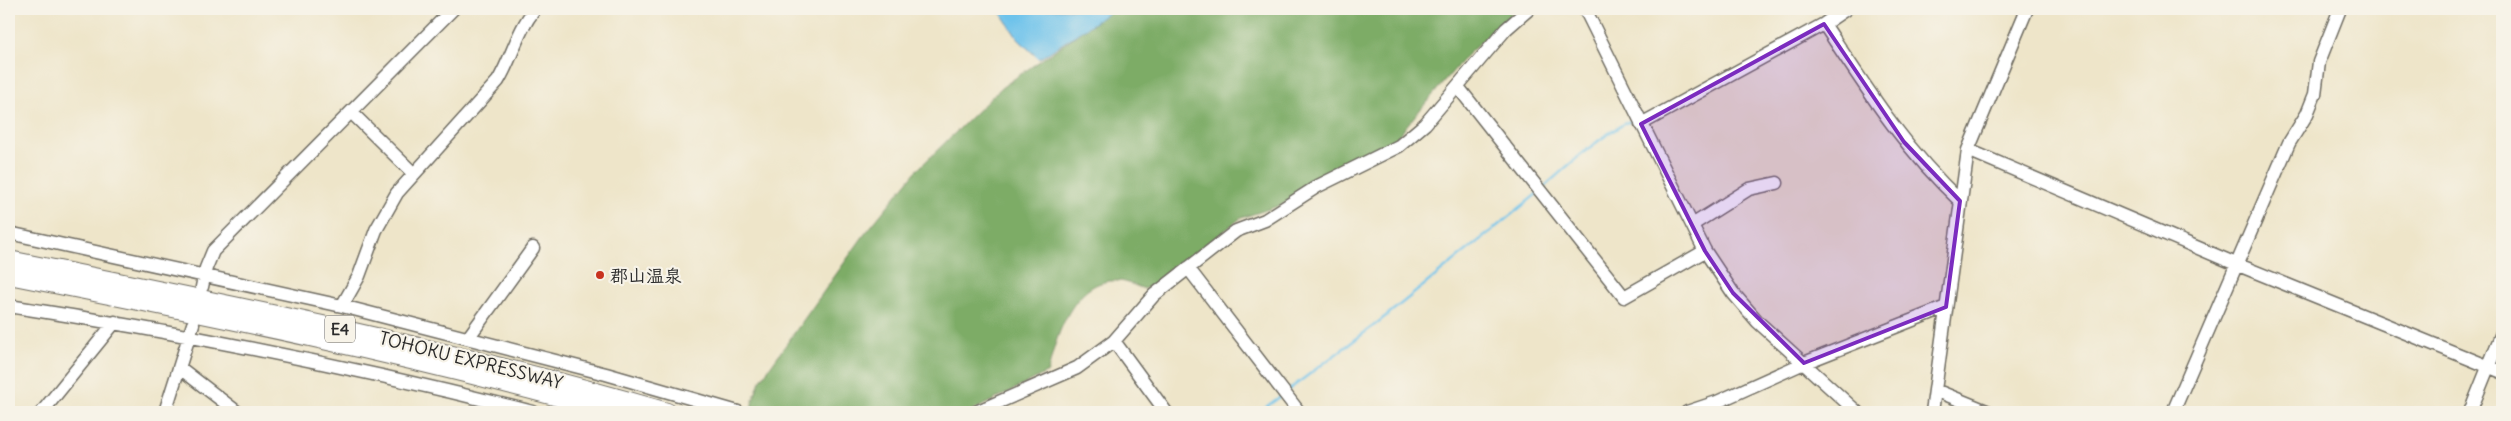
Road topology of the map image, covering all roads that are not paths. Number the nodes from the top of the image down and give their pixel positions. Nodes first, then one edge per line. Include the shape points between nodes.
1 (453, 9) edge
2 (535, 9) edge
3 (1529, 9) edge
4 (1585, 9) edge
5 (1846, 9) edge
6 (2027, 9) edge
7 (2340, 9) edge
8 (1824, 24) junction
9 (1458, 87) junction
10 (352, 113) junction
11 (1641, 124) junction
12 (1968, 150) junction
13 (414, 174) junction
14 (1777, 183) dead end
15 (1960, 201) junction
16 (1692, 225) junction
17 (9, 233) edge
18 (533, 248) dead end
19 (1705, 251) junction
20 (9, 260) edge
21 (2236, 264) junction
22 (1188, 268) junction
23 (9, 275) edge
24 (203, 282) junction
25 (9, 306) edge
26 (342, 306) junction
27 (1946, 307) junction
28 (116, 322) junction
29 (193, 324) dead end
30 (2502, 333) edge
31 (189, 338) junction
32 (468, 338) junction
33 (1114, 341) junction
34 (1804, 363) junction
35 (2489, 367) junction
36 (180, 368) junction
37 (2502, 372) edge
38 (1935, 390) junction
39 (1716, 407) edge
40 (42, 412) edge
41 (165, 412) edge
42 (237, 412) edge
43 (533, 412) edge
44 (613, 412) edge
45 (667, 412) edge
46 (735, 412) edge
47 (976, 412) edge
48 (1166, 412) edge
49 (1299, 412) edge
50 (1687, 412) edge
51 (1857, 412) edge
52 (1932, 412) edge
53 (1989, 412) edge
54 (2173, 412) edge
55 (2470, 412) edge

1 - 10 street
2 - 13 street via 524,22 498,81
3 - 9 street via 1506,29
4 - 11 street
5 - 8 street
6 - 12 street
7 - 21 street via 2320,62 2315,94 2307,114 2289,143
8 - 11 street
8 - 15 street via 1904,142 1929,172
9 - 19 street via 1624,297
9 - 22 street via 1425,124 1399,146 1318,186 1265,220 1236,230
10 - 13 street
10 - 24 street via 213,251
11 - 16 street
12 - 15 street
12 - 21 street
13 - 26 street via 382,217 359,276
14 - 16 street via 1750,189
15 - 27 street
16 - 19 street
17 - 24 street
18 - 32 street
19 - 34 street via 1733,294 1758,322
20 - 45 highway, TOHOKU EXPRESSWAY / E4 via 432,350
21 - 35 street
21 - 54 street
22 - 33 street via 1154,295
22 - 49 street
23 - 44 highway, TOHOKU EXPRESSWAY / E4 via 292,332
24 - 26 street
25 - 28 street
26 - 32 street
27 - 34 street
27 - 38 street
28 - 31 street
28 - 40 street
29 - 31 street
30 - 35 street
31 - 36 street
31 - 43 street via 344,366
32 - 46 street
33 - 47 street via 1077,368
33 - 48 street
34 - 39 street
34 - 51 street
35 - 37 street
35 - 55 street
36 - 41 street
36 - 42 street
38 - 52 street
38 - 53 street
39 - 50 street

